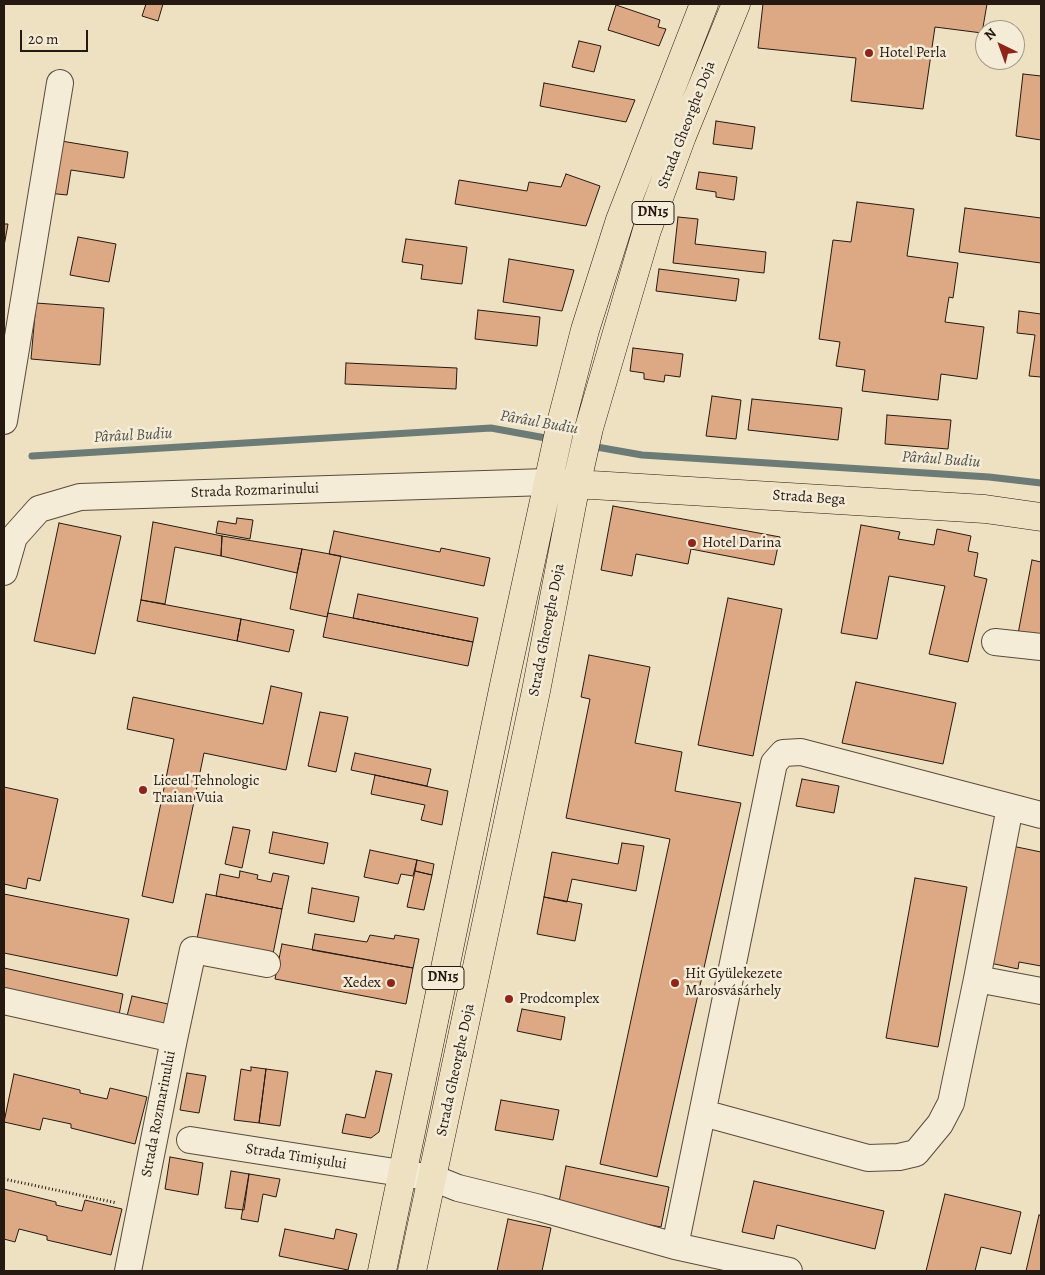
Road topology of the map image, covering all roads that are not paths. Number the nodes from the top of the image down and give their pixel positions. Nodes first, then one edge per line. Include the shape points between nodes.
1 (704, 4) edge
2 (736, 4) edge
3 (60, 83) dead end
4 (4, 421) edge
5 (549, 475) junction
6 (577, 476) junction
7 (1041, 517) edge
8 (9, 529) edge
9 (4, 572) edge
10 (995, 642) dead end
11 (1041, 647) edge
12 (1010, 807) junction
13 (1041, 815) edge
14 (267, 964) dead end
15 (976, 979) junction
16 (1041, 991) edge
17 (4, 1001) edge
18 (174, 1038) junction
19 (703, 1113) junction
20 (190, 1140) dead end
21 (403, 1173) junction
22 (433, 1178) junction
23 (675, 1246) junction
24 (128, 1271) edge
25 (382, 1271) edge
26 (412, 1271) edge
27 (789, 1271) edge

1 - 5 main road, Strada Gheorghe Doja / DN15 via 620,220 585,330
2 - 6 main road, Strada Gheorghe Doja / DN15 via 647,230 588,428
3 - 4 street
5 - 6 main road, Strada Bega
5 - 8 street, Strada Rozmarinului via 80,497 39,509
5 - 21 main road, Strada Gheorghe Doja / DN15
6 - 7 main road, Strada Bega via 985,508
6 - 22 main road, Strada Gheorghe Doja / DN15 via 534,700
8 - 9 street, Strada Rozmarinului
10 - 11 street
12 - 13 street
12 - 15 street
12 - 19 street via 800,752 783,753 774,764
14 - 18 street via 193,950
15 - 16 street
15 - 19 street via 952,1103 940,1124 916,1153 868,1158
17 - 18 street, Strada Rozmarinului
18 - 24 street, Strada Rozmarinului
19 - 23 street
20 - 21 street, Strada Timișului
21 - 22 street, Strada Timișului
21 - 25 main road, Strada Gheorghe Doja / DN15
22 - 23 street, Strada Timișului via 458,1188
22 - 26 main road, Strada Gheorghe Doja / DN15
23 - 27 street, Strada Timișului

